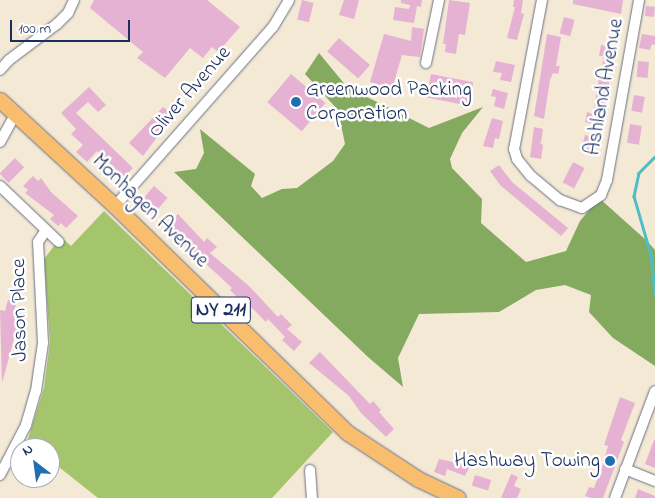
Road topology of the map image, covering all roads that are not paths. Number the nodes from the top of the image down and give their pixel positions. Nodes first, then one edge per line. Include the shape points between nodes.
1 (74, 0) edge
2 (289, 0) edge
3 (439, 0) edge
4 (542, 0) edge
5 (639, 0) edge
6 (426, 63) dead end
7 (0, 70) edge
8 (0, 100) edge
9 (16, 113) junction
10 (0, 142) edge
11 (0, 186) edge
12 (115, 206) junction
13 (46, 230) junction
14 (60, 242) dead end
15 (655, 391) edge
16 (625, 468) junction
17 (310, 470) dead end
18 (0, 475) edge
19 (655, 480) edge
20 (312, 498) edge
21 (458, 498) edge
22 (614, 498) edge

1 - 7 street via 68,13 57,24 8,60
2 - 12 street, Oliver Avenue via 273,27
3 - 6 street
4 - 5 street, Ashland Avenue via 514,149 517,159 531,176 573,208 592,203 601,195 607,180
8 - 9 main road, Monhagen Avenue / NY 211
9 - 10 street
9 - 12 main road, Monhagen Avenue / NY 211
11 - 13 street
12 - 21 main road, Monhagen Avenue / NY 211 via 348,433 418,479
13 - 14 street
13 - 18 street, Jason Place via 38,242 43,343 36,391 26,425
15 - 16 street
16 - 19 street
16 - 22 street
17 - 20 street

